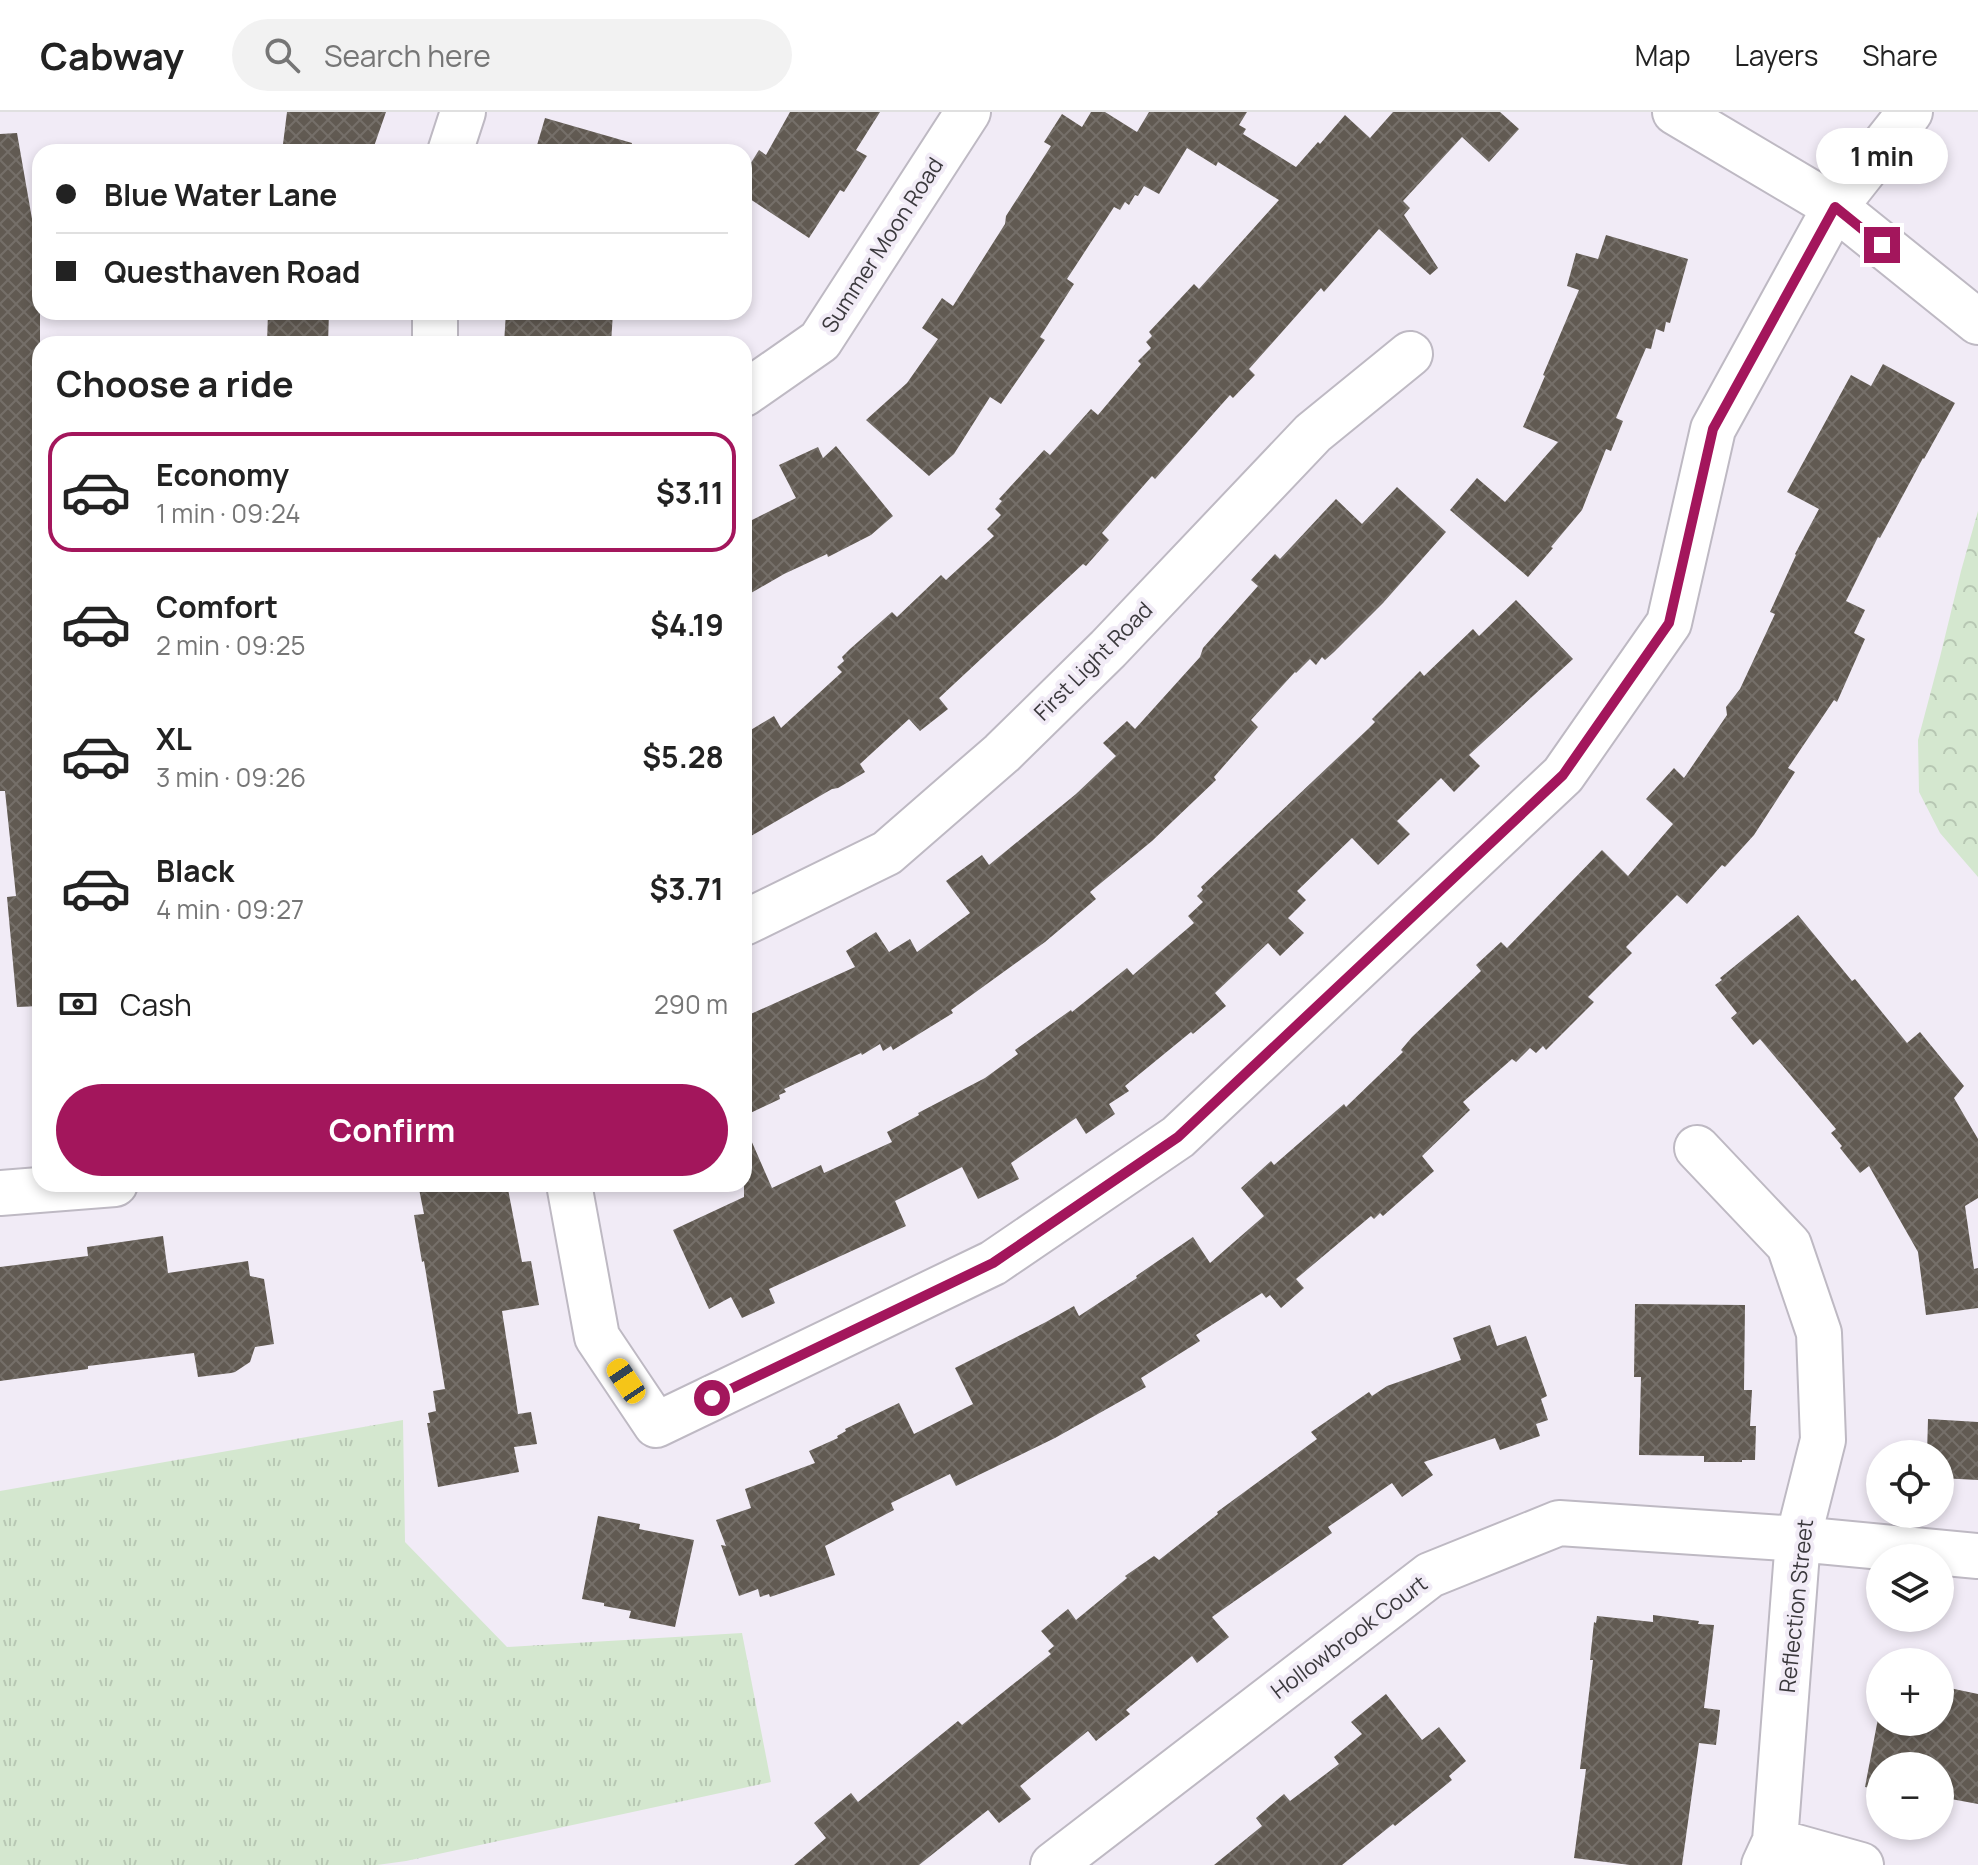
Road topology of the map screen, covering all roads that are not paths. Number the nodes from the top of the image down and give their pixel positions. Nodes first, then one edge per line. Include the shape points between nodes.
1 (463, 112) edge
2 (968, 112) edge
3 (1675, 112) edge
4 (1910, 112) edge
5 (453, 144) edge
6 (1835, 207) junction
7 (1978, 322) edge
8 (1410, 354) dead end
9 (752, 388) edge
10 (752, 919) edge
11 (1697, 1148) dead end
12 (32, 1190) edge
13 (570, 1192) edge
14 (0, 1193) edge
15 (1798, 1539) junction
16 (1978, 1556) edge
17 (1770, 1853) edge
18 (1053, 1865) edge
19 (1861, 1865) edge

1 - 5 street
2 - 9 street, Summer Moon Road via 820,341
3 - 6 street
4 - 6 street
6 - 7 street
6 - 13 street via 1713,429 1669,623 1563,775 1178,1137 993,1263 656,1425 597,1337
8 - 10 street, First Light Road via 1313,433 1108,649 1002,753 887,853
11 - 15 street, Reflection Street via 1789,1245 1819,1333 1823,1440
12 - 14 street
15 - 16 street, Hollowbrook Court
15 - 17 street, Reflection Street
15 - 18 street, Hollowbrook Court via 1559,1523 1430,1575
17 - 19 street

